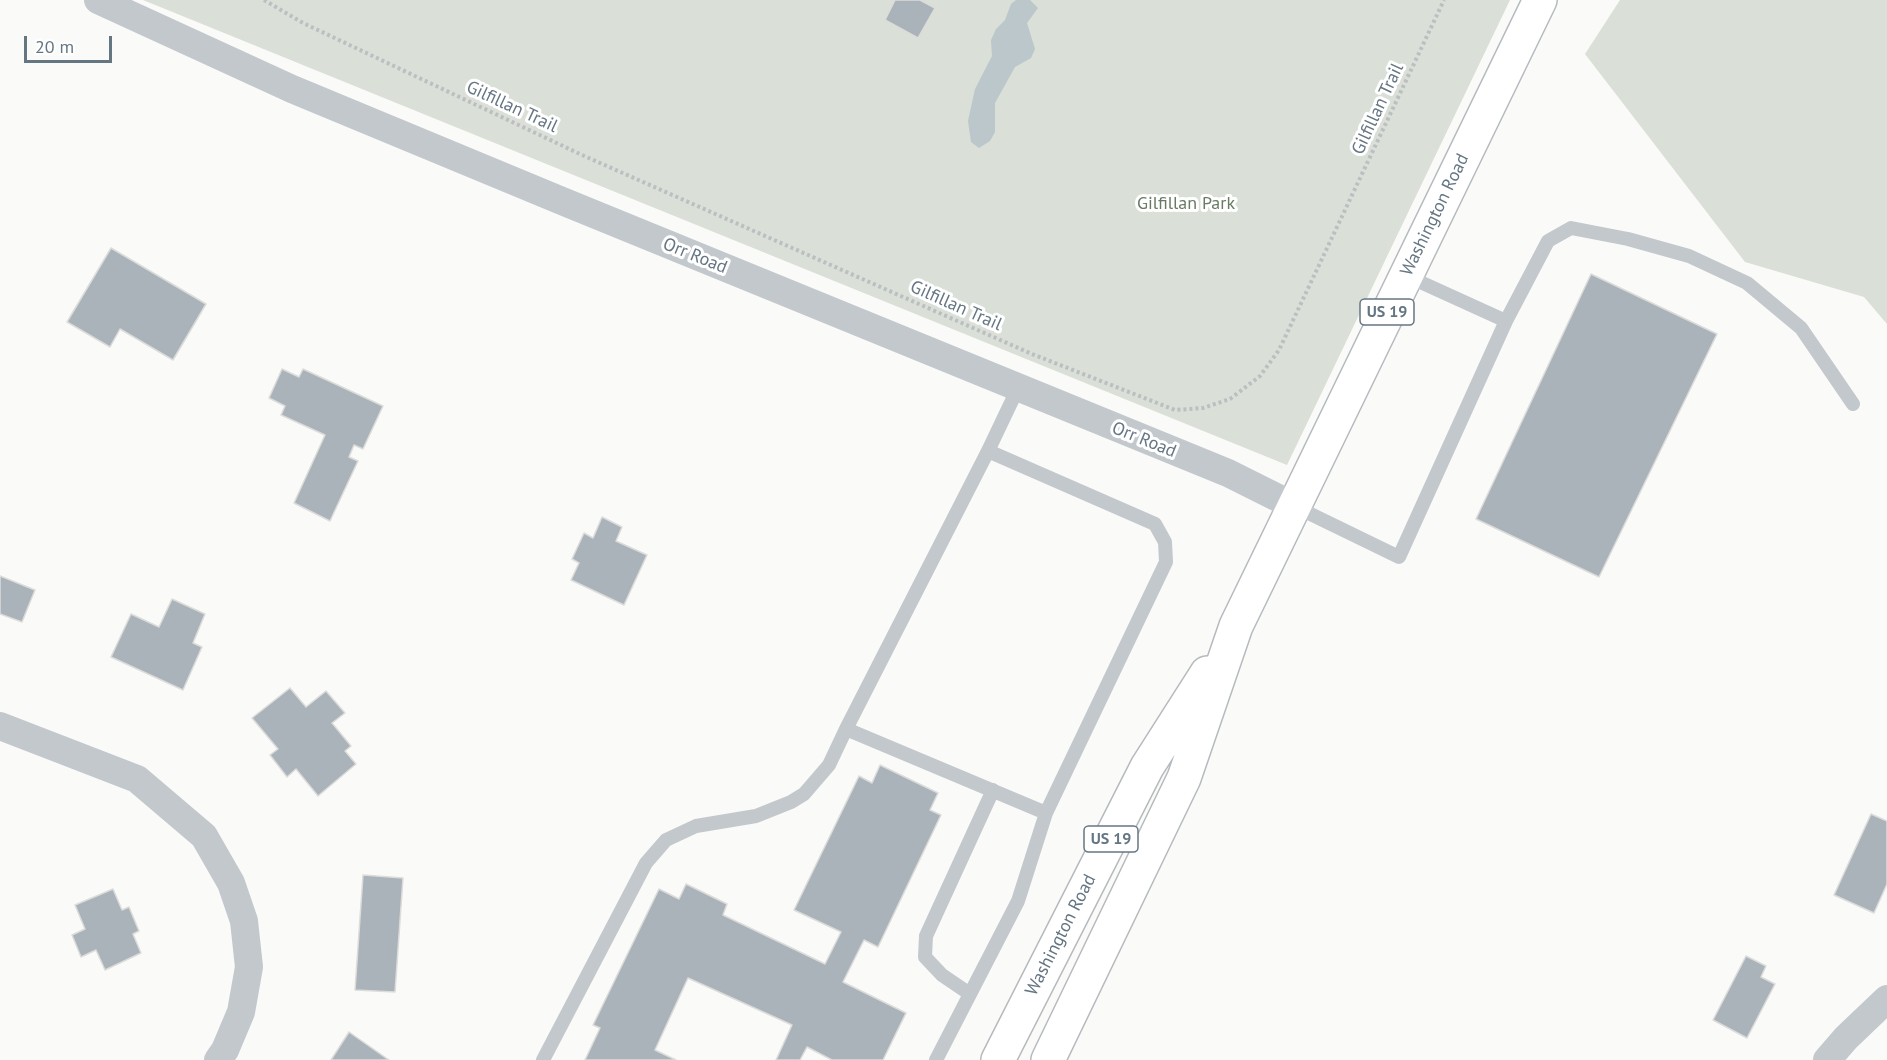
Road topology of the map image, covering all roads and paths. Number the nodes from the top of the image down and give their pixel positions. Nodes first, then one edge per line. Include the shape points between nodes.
1 (98, 0) edge
2 (264, 0) edge
3 (1444, 0) edge
4 (1540, 0) edge
5 (1405, 275) junction
6 (1506, 321) junction
7 (1018, 388) junction
8 (1853, 404) dead end
9 (988, 451) junction
10 (1294, 506) junction
11 (1236, 626) junction
12 (0, 726) edge
13 (846, 729) junction
14 (993, 790) junction
15 (1046, 813) junction
16 (970, 994) junction
17 (1887, 999) edge
18 (218, 1060) edge
19 (543, 1060) edge
20 (936, 1060) edge
21 (998, 1060) edge
22 (1048, 1060) edge
23 (1827, 1060) edge

1 - 7 street, Orr Road via 303,93
2 - 3 path, Gilfillan Trail via 303,23 582,155 1032,354 1175,410 1203,408 1230,399 1260,376 1280,350
4 - 5 main road, Washington Road / US 19
5 - 6 lane
5 - 10 main road, Washington Road / US 19
6 - 8 lane via 1548,241 1570,228 1628,239 1689,256 1747,284 1801,328
6 - 10 lane via 1399,557
7 - 9 lane
7 - 10 street, Orr Road via 1228,473
9 - 13 lane
9 - 15 lane via 1155,524 1165,542 1166,562
10 - 11 main road, Washington Road / US 19
11 - 21 main road, Washington Road / US 19 via 1148,767
11 - 22 main road, Washington Road / US 19 via 1184,778
12 - 18 street via 137,779 204,836 231,883 244,921 249,967 241,1012
13 - 14 lane
13 - 19 lane via 829,765 804,794 756,816 696,826 666,840 646,863
14 - 15 lane
14 - 16 lane via 926,936 925,957 942,975
15 - 16 lane via 1018,901
16 - 20 lane
17 - 23 street

